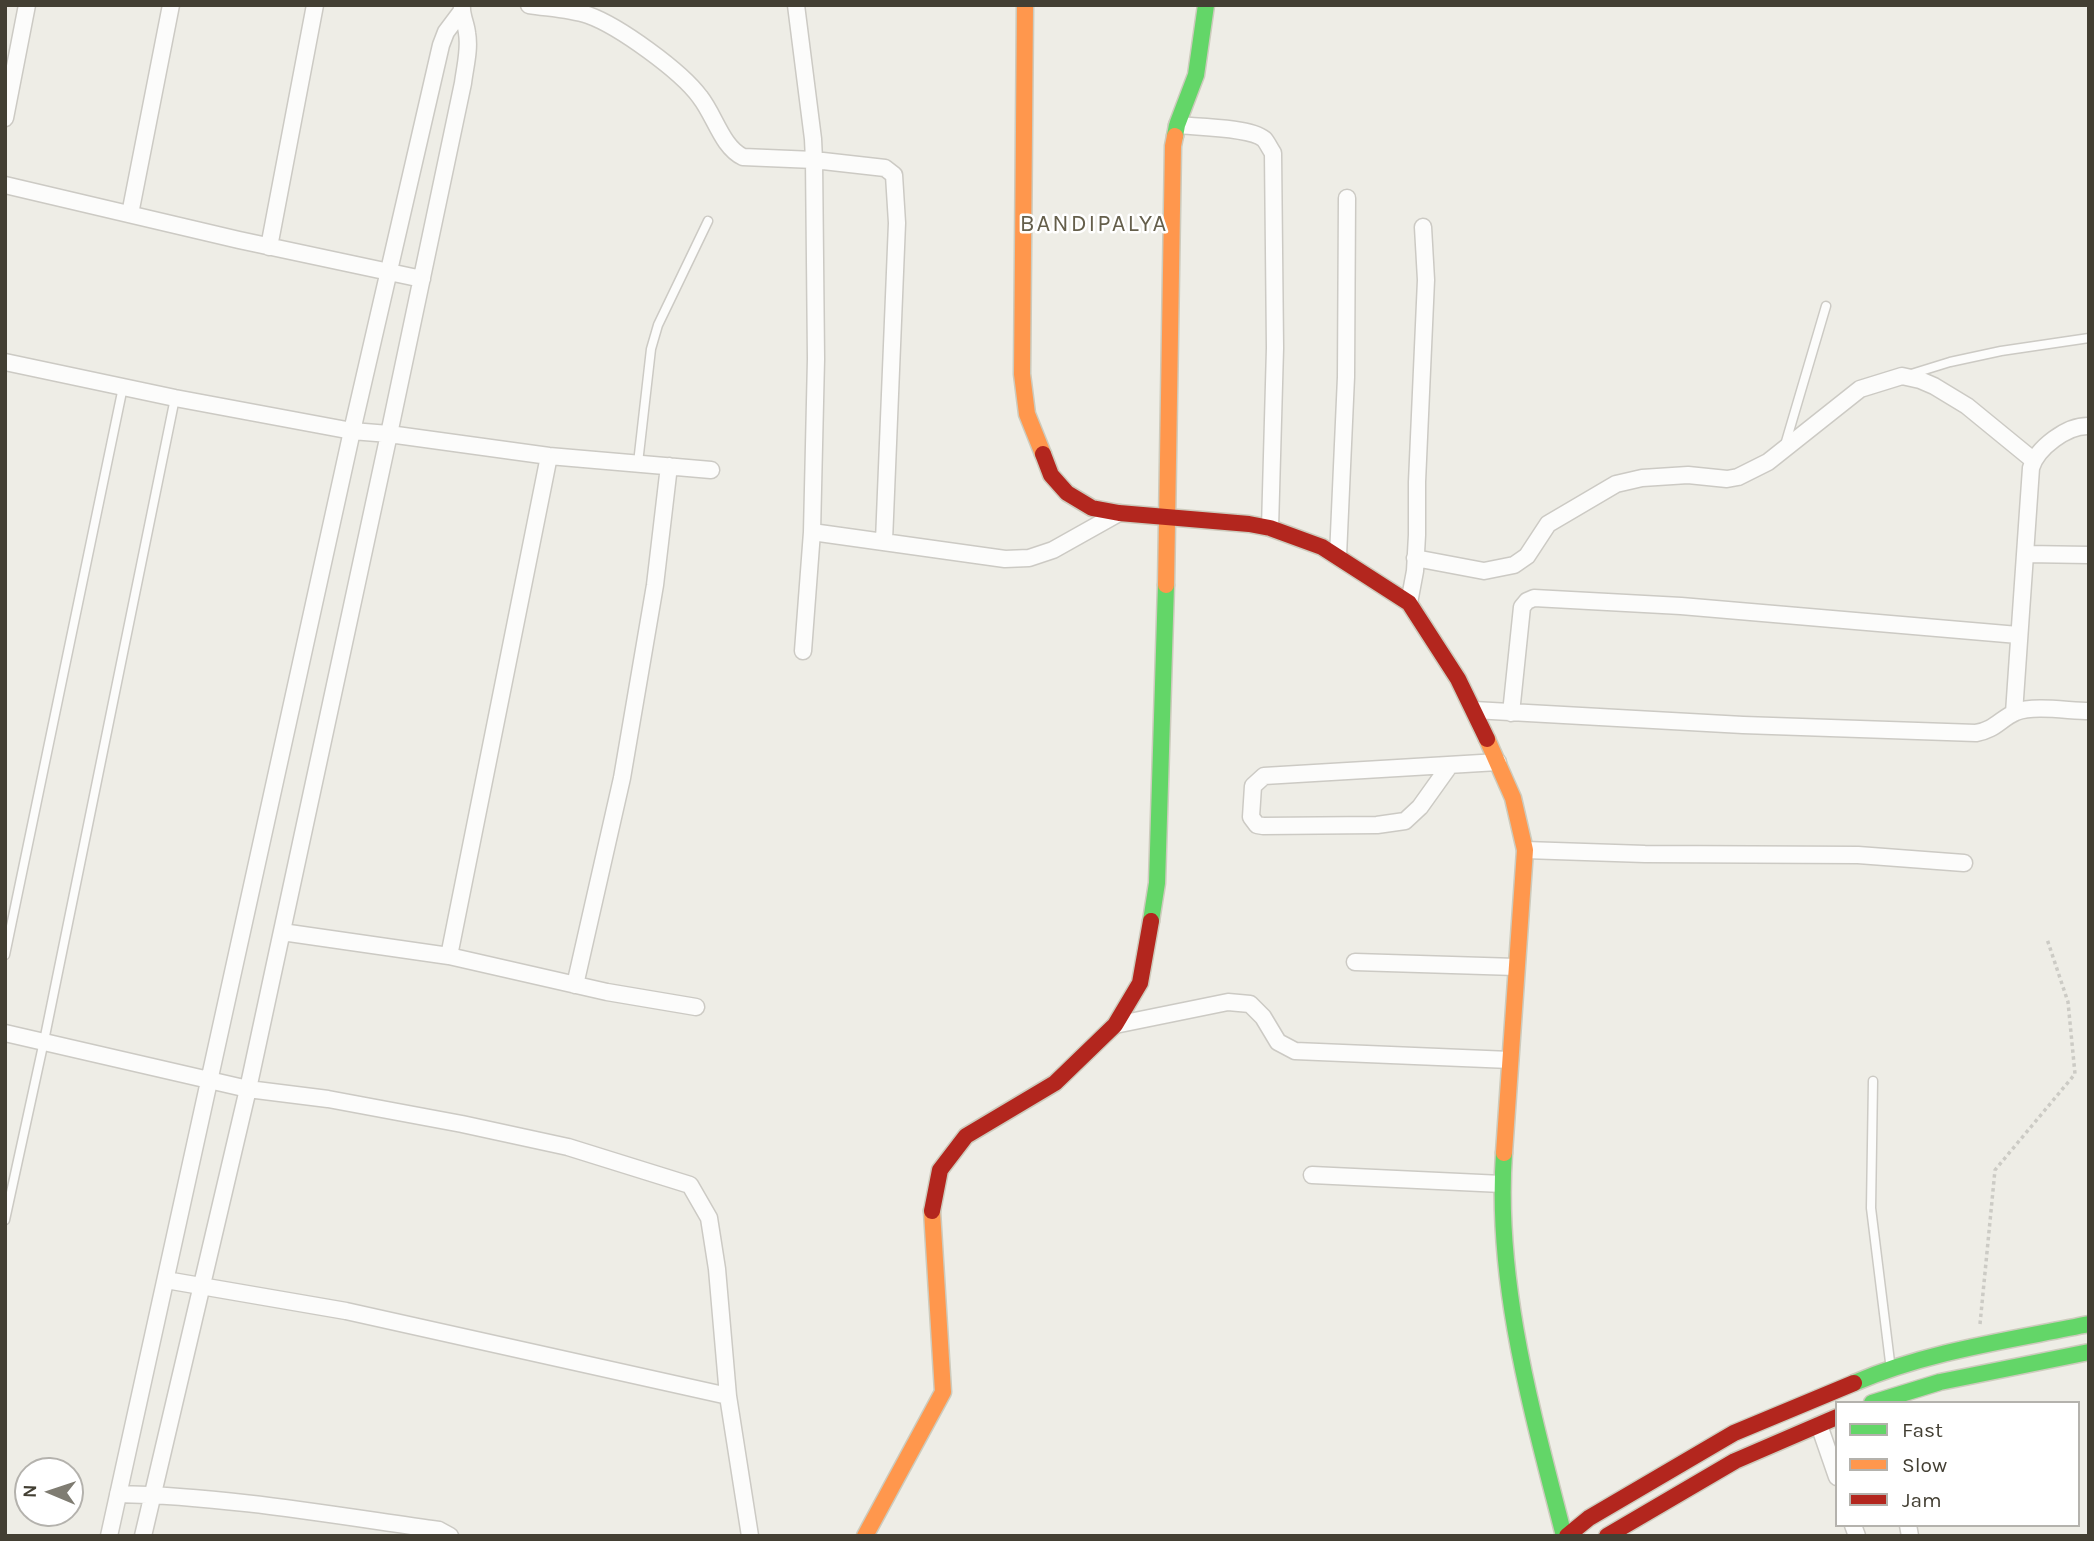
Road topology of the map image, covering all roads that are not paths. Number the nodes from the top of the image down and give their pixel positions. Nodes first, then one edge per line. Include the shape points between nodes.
1 (27, 5) edge
2 (171, 5) edge
3 (315, 5) edge
4 (529, 5) edge
5 (796, 5) edge
6 (1025, 5) edge
7 (1206, 5) edge
8 (462, 9) edge
9 (591, 10) edge
10 (5, 118) edge
11 (1177, 125) junction
12 (814, 160) junction
13 (5, 185) edge
14 (1347, 198) dead end
15 (130, 214) junction
16 (708, 220) dead end
17 (1423, 227) dead end
18 (269, 247) junction
19 (389, 271) junction
20 (422, 279) junction
21 (1826, 306) dead end
22 (2089, 338) edge
23 (5, 362) edge
24 (1902, 376) junction
25 (123, 387) junction
26 (175, 398) junction
27 (2089, 426) edge
28 (352, 431) junction
29 (389, 434) junction
30 (1784, 448) junction
31 (549, 456) junction
32 (2034, 460) junction
33 (638, 463) junction
34 (669, 466) junction
35 (711, 470) dead end
36 (1119, 513) junction
37 (1168, 516) junction
38 (1270, 528) junction
39 (812, 532) junction
40 (884, 541) junction
41 (2026, 554) junction
42 (2089, 555) edge
43 (1339, 556) junction
44 (1415, 558) junction
45 (1409, 603) junction
46 (2018, 635) junction
47 (803, 651) dead end
48 (1474, 710) junction
49 (2089, 711) edge
50 (1511, 713) junction
51 (2014, 713) junction
52 (1498, 762) junction
53 (1450, 765) junction
54 (1525, 850) junction
55 (1964, 863) dead end
56 (282, 932) junction
57 (5, 956) edge
58 (449, 956) junction
59 (1355, 962) dead end
60 (1516, 967) junction
61 (575, 985) junction
62 (696, 1007) dead end
63 (1115, 1025) junction
64 (5, 1033) edge
65 (44, 1041) junction
66 (1510, 1060) junction
67 (209, 1079) junction
68 (1873, 1081) dead end
69 (248, 1089) junction
70 (1312, 1175) dead end
71 (1502, 1184) junction
72 (5, 1220) edge
73 (166, 1280) junction
74 (200, 1286) junction
75 (2089, 1324) edge
76 (2089, 1352) edge
77 (1891, 1369) junction
78 (729, 1396) junction
79 (1891, 1401) edge
80 (1835, 1418) edge
81 (1819, 1425) junction
82 (1835, 1471) edge
83 (118, 1494) junction
84 (152, 1495) junction
85 (1610, 1535) edge
86 (109, 1536) edge
87 (143, 1536) edge
88 (450, 1536) edge
89 (750, 1536) edge
90 (865, 1536) edge
91 (1566, 1536) edge

1 - 10 street
2 - 15 street
3 - 18 street
4 - 9 street
5 - 12 street
6 - 36 main road via 1022,374 1027,414 1051,475 1067,494 1092,508
7 - 11 main road via 1196,75
8 - 19 street via 441,45
8 - 20 street via 468,46
9 - 12 street via 685,81 735,153
11 - 37 main road via 1172,146
11 - 38 street via 1255,134 1273,153 1275,348
12 - 39 street
12 - 40 street via 886,168 896,183
13 - 15 street
14 - 43 street
15 - 18 street
16 - 33 lane via 651,349
17 - 44 street via 1426,280
18 - 19 street
19 - 20 street
19 - 28 street
20 - 29 street
21 - 30 lane
22 - 24 lane via 2001,351
23 - 25 street
24 - 30 street via 1860,389
24 - 32 street via 1927,383 1967,406
25 - 26 street
25 - 57 lane
26 - 28 street
26 - 65 lane
27 - 32 street via 2071,429 2040,450
28 - 29 street
28 - 67 street
29 - 31 street
29 - 56 street
30 - 44 street via 1738,477 1688,475 1616,484 1548,524 1527,556 1502,569 1484,571
31 - 33 street
31 - 58 street
32 - 41 street
33 - 34 street
34 - 35 street
34 - 61 street via 655,585 622,778
36 - 37 main road
36 - 40 street via 1053,550 1029,558 1004,559
37 - 38 main road
37 - 63 main road via 1157,883 1140,982
38 - 43 main road
39 - 40 street
39 - 47 street
41 - 42 street
41 - 46 street
43 - 45 main road
44 - 45 street
45 - 48 main road
46 - 50 street via 1534,598 1522,607
46 - 51 street
48 - 50 street
48 - 52 main road
49 - 51 street
50 - 51 street via 1976,733
52 - 53 street
52 - 54 main road via 1513,798
53 - 53 street via 1264,776 1253,786 1251,817 1263,826 1405,821
54 - 55 street via 1858,855
54 - 60 main road
56 - 58 street
56 - 69 street
58 - 61 street
59 - 60 street
60 - 66 main road
61 - 62 street
63 - 66 street via 1228,1002 1250,1004 1279,1042 1295,1051
63 - 90 main road via 1055,1083 966,1136 940,1170 932,1206 943,1392
64 - 65 street
65 - 67 street
65 - 72 lane
66 - 71 main road
67 - 69 street
67 - 73 street
68 - 77 lane via 1871,1208
69 - 74 street
69 - 78 street via 328,1099 568,1147 690,1185 709,1218
70 - 71 street
71 - 91 main road via 1509,1297 1524,1380
73 - 74 street
73 - 83 street
74 - 78 street via 346,1311
74 - 84 street
75 - 77 main road via 1939,1354
76 - 79 main road via 1940,1382
77 - 91 main road via 1734,1433
78 - 89 street
80 - 81 main road
81 - 82 street
81 - 85 main road via 1735,1461
83 - 84 street
83 - 86 street
84 - 87 street
84 - 88 street via 238,1502 439,1530

